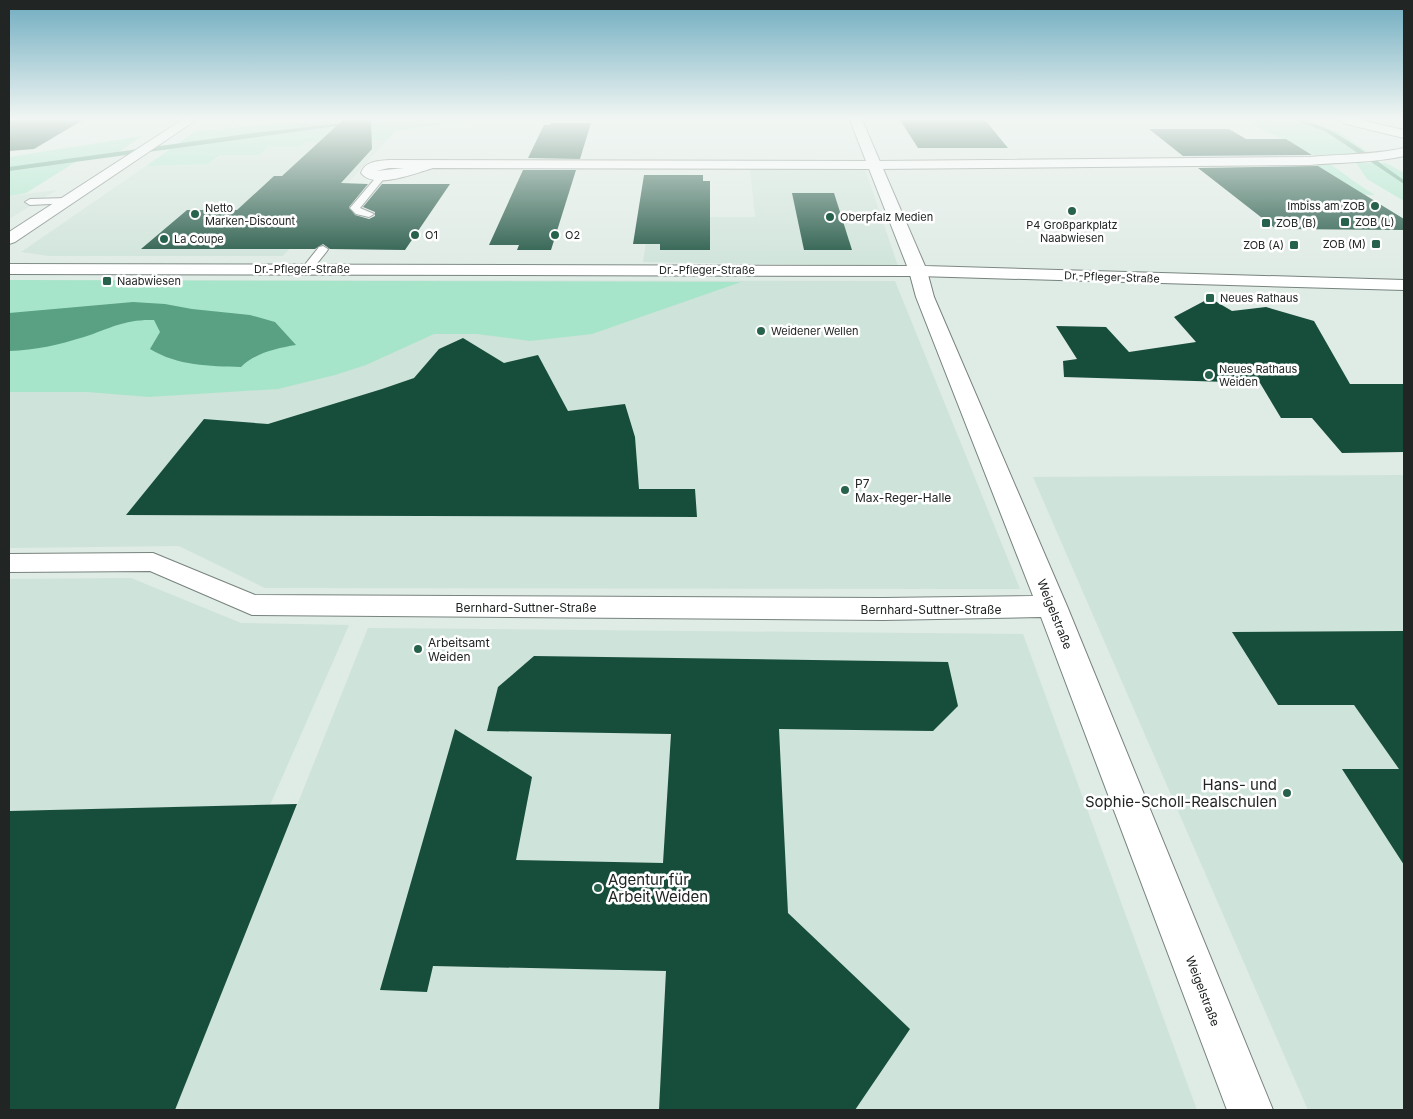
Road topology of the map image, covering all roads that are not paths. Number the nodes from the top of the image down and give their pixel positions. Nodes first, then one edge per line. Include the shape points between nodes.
1 (112, 172) edge
2 (397, 172) edge
3 (878, 172) edge
4 (382, 176) joint
5 (68, 201) junction
6 (30, 202) dead end
7 (369, 214) dead end
8 (9, 239) edge
9 (323, 249) dead end
10 (9, 269) edge
11 (307, 269) junction
12 (918, 271) junction
13 (1404, 285) edge
14 (9, 563) edge
15 (1052, 606) junction
16 (1250, 1110) edge

1 - 5 street
2 - 4 street
3 - 12 street, Weigelstraße
4 - 7 lane via 355,208
5 - 6 lane
5 - 8 street
9 - 11 lane
10 - 11 street, Dr.-Pfleger-Straße
11 - 12 street, Dr.-Pfleger-Straße
12 - 13 street, Dr.-Pfleger-Straße
12 - 15 street, Weigelstraße via 925,298
14 - 15 street, Bernhard-Suttner-Straße via 153,562 252,605 884,610
15 - 16 street, Weigelstraße

